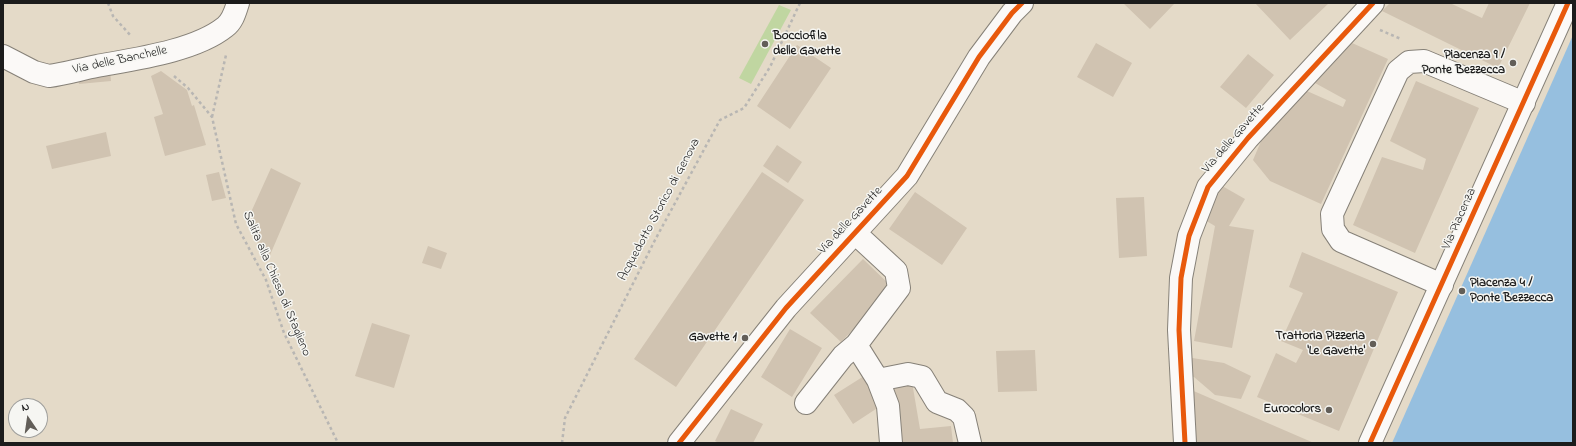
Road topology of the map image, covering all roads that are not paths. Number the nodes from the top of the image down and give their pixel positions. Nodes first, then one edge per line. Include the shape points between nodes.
1 (1022, 3) edge
2 (1373, 3) edge
3 (1568, 3) edge
4 (235, 11) edge
5 (3, 56) edge
6 (1524, 103) junction
7 (855, 233) junction
8 (1442, 285) junction
9 (856, 345) junction
10 (878, 380) junction
11 (806, 403) dead end
12 (679, 443) edge
13 (891, 443) edge
14 (970, 443) edge
15 (1185, 443) edge
16 (1370, 443) edge

1 - 7 street, Via delle Gavette via 978,57 907,176
2 - 15 street, Via delle Gavette via 1248,138 1208,187 1189,236 1181,278 1179,330
3 - 6 street, Via Piacenza
4 - 5 street, Via delle Banchelle via 226,26 206,38 150,57 49,76 34,72
6 - 8 street, Via Piacenza
6 - 8 street via 1424,61 1409,62 1398,71 1332,214 1333,229 1341,241
7 - 9 street via 896,271 900,288
7 - 12 street, Via delle Gavette via 786,308
8 - 16 street, Via Piacenza
9 - 10 street
9 - 11 street via 843,356
10 - 13 street via 888,406
10 - 14 street via 908,374 922,377 937,402 956,410 964,417

